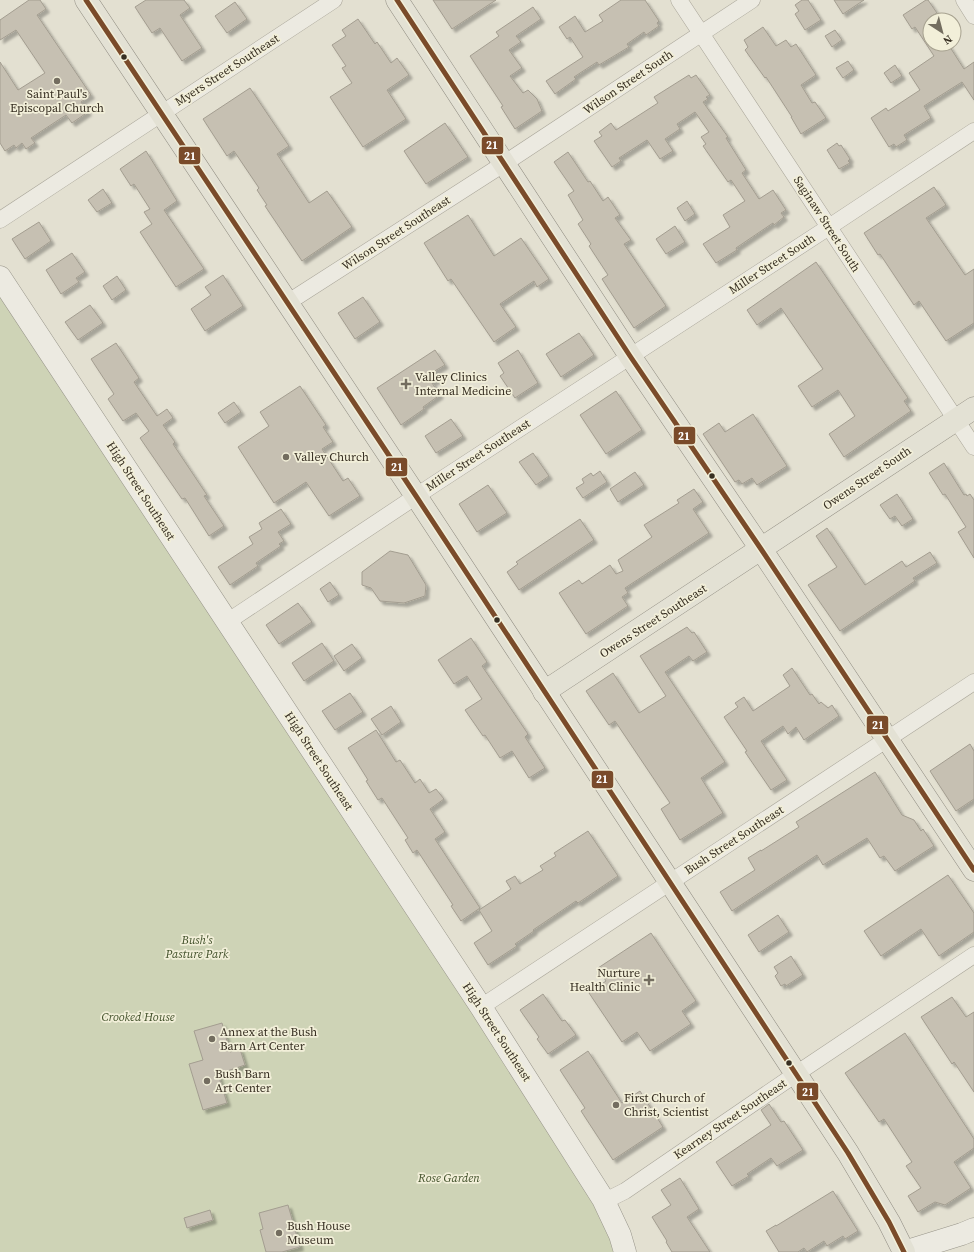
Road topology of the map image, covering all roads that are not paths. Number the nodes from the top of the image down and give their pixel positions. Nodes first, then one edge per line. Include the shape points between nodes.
1 (86, 0) edge
2 (334, 0) edge
3 (397, 0) edge
4 (680, 0) edge
5 (752, 0) edge
6 (964, 0) edge
7 (974, 16) edge
8 (701, 33) junction
9 (161, 114) junction
10 (974, 131) edge
11 (505, 163) junction
12 (0, 220) edge
13 (829, 227) junction
14 (0, 277) edge
15 (287, 303) junction
16 (630, 356) junction
17 (974, 408) edge
18 (956, 420) junction
19 (974, 448) edge
20 (416, 496) junction
21 (761, 549) junction
22 (227, 622) junction
23 (974, 682) edge
24 (544, 692) junction
25 (887, 738) junction
26 (974, 870) edge
27 (669, 883) junction
28 (974, 955) edge
29 (481, 1007) junction
30 (796, 1074) junction
31 (603, 1199) junction
32 (974, 1229) edge
33 (625, 1252) edge
34 (904, 1252) edge

1 - 9 main road
2 - 9 street, Myers Street Southeast
3 - 11 main road
4 - 8 street, Saginaw Street South
5 - 8 street, Wilson Street South
6 - 7 street
8 - 11 street, Wilson Street South
8 - 13 street, Saginaw Street South
9 - 12 street, Myers Street Southeast
9 - 15 main road
10 - 13 street, Miller Street South
11 - 15 street, Wilson Street Southeast
11 - 16 main road
13 - 16 street, Miller Street South
13 - 18 street, Saginaw Street South
14 - 22 street, High Street Southeast
15 - 20 main road
16 - 20 street, Miller Street Southeast
16 - 21 main road
17 - 18 main road, Owens Street South
18 - 19 street, Saginaw Street South
18 - 21 main road, Owens Street South
20 - 22 street, Miller Street Southeast
20 - 24 main road
21 - 24 main road, Owens Street Southeast
21 - 25 main road
22 - 29 street, High Street Southeast
23 - 25 street, Bush Street Southeast
24 - 27 main road
25 - 26 main road
25 - 27 street, Bush Street Southeast
27 - 29 street, Bush Street Southeast
27 - 30 main road
28 - 30 street, Kearney Street Southeast
29 - 31 street, High Street Southeast
30 - 31 street, Kearney Street Southeast via 625,1191
30 - 34 main road via 877,1200
31 - 33 street, High Street Southeast
32 - 34 street

